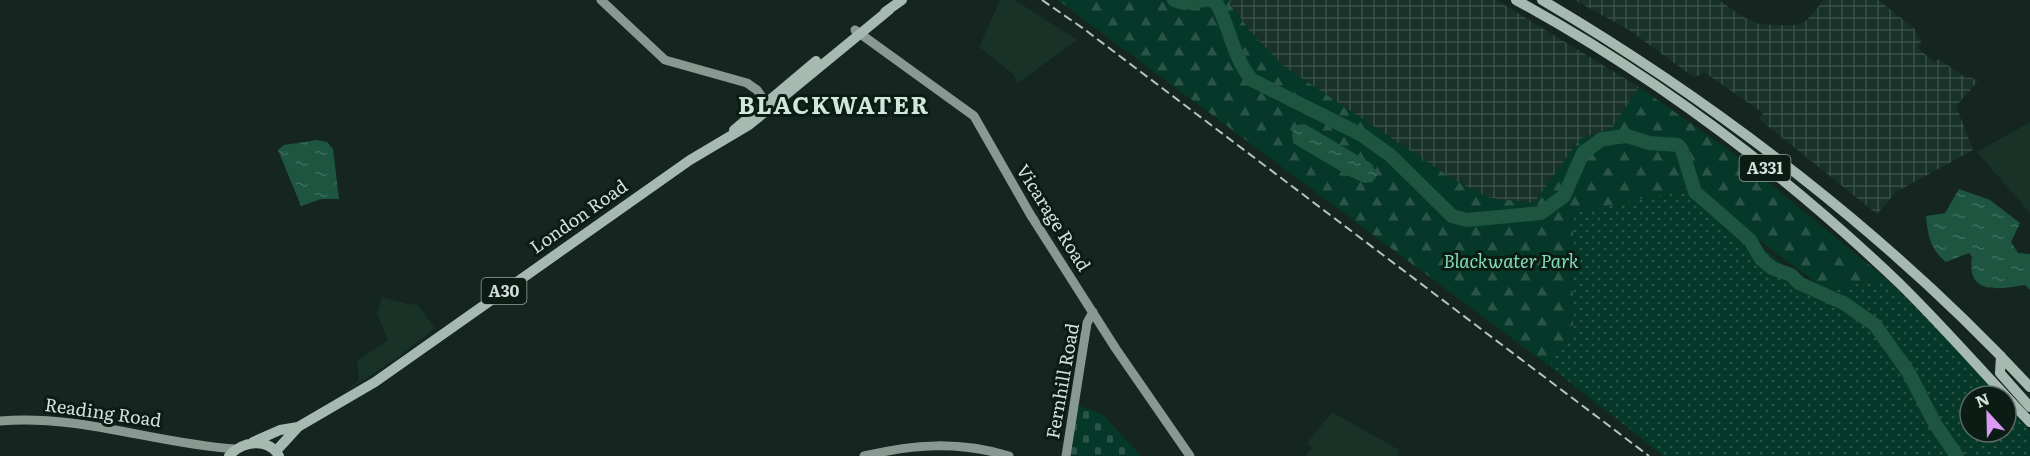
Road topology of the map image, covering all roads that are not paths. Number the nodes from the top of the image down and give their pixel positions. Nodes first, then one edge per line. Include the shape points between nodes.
1 (601, 0) edge
2 (902, 0) edge
3 (1516, 0) edge
4 (1542, 0) edge
5 (858, 32) junction
6 (767, 104) junction
7 (1093, 312) junction
8 (2001, 356) junction
9 (2030, 387) edge
10 (2030, 406) edge
11 (0, 421) edge
12 (2030, 422) edge
13 (298, 427) junction
14 (250, 444) junction
15 (201, 447) junction
16 (233, 453) edge
17 (277, 454) edge
18 (210, 456) edge
19 (864, 456) edge
20 (1007, 456) edge
21 (1066, 456) edge
22 (1190, 456) edge

1 - 6 street via 665,60 747,83
2 - 5 main road, London Road / A30
3 - 12 main road, A331 via 1681,104 1827,219 1940,325
4 - 8 main road, A331 via 1627,51 1759,146 1912,272
5 - 6 main road, London Road / A30
5 - 7 street, Vicarage Road via 974,116
6 - 13 main road, London Road / A30 via 730,135 375,382
7 - 21 street, Fernhill Road via 1087,323
7 - 22 street, Vicarage Road
8 - 9 main road, A331
8 - 10 main road via 2000,373
11 - 15 street, Reading Road via 41,420 100,427
13 - 14 main road, London Road / A30 via 280,430
13 - 17 main road, London Road / A30
14 - 16 main road, A30
14 - 17 main road, A30 via 265,444
15 - 16 street, Reading Road
15 - 18 street
19 - 20 street via 933,446 976,446

